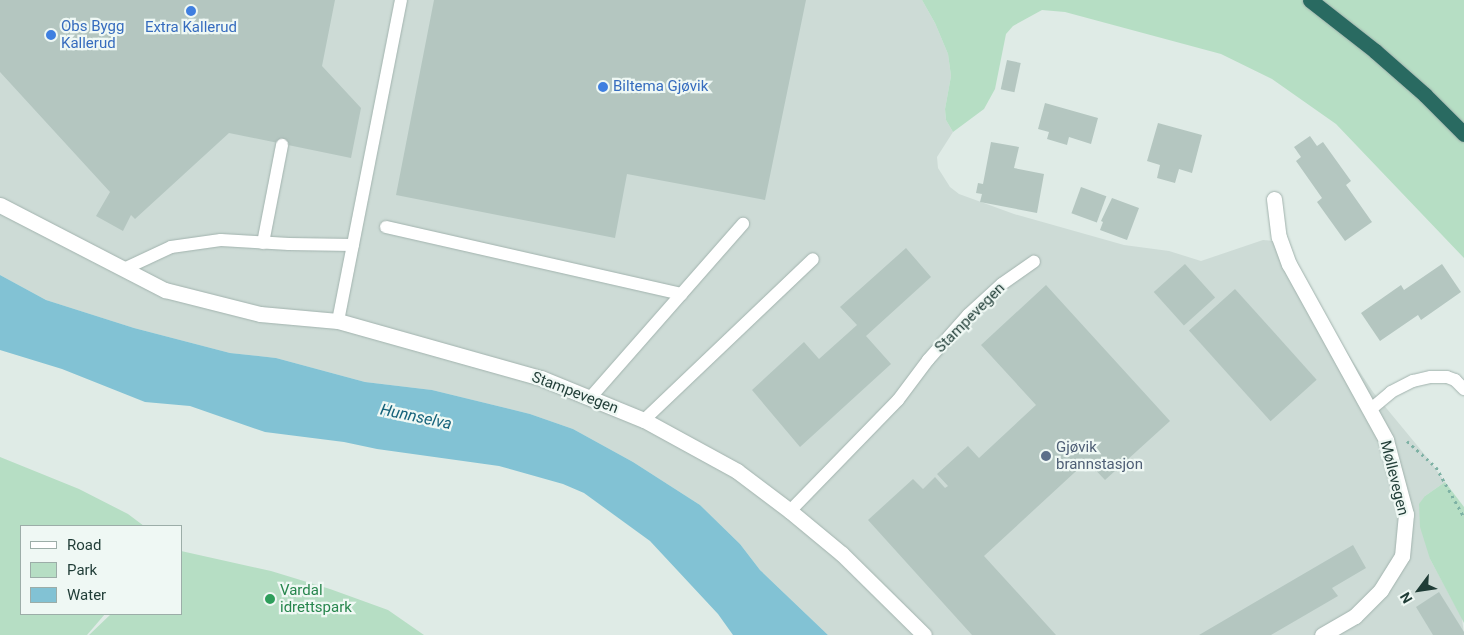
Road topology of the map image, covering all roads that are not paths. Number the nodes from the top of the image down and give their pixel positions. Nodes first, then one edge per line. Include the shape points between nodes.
1 (401, 0) edge
2 (1310, 0) edge
3 (1464, 134) edge
4 (282, 146) dead end
5 (1274, 199) dead end
6 (0, 205) edge
7 (743, 224) dead end
8 (386, 227) dead end
9 (263, 243) junction
10 (353, 245) junction
11 (813, 259) dead end
12 (1034, 262) dead end
13 (124, 269) junction
14 (682, 294) junction
15 (338, 321) junction
16 (1464, 389) edge
17 (590, 398) junction
18 (1371, 409) junction
19 (644, 420) junction
20 (790, 512) junction
21 (924, 635) edge
22 (1322, 635) edge

1 - 10 lane
2 - 3 highway via 1375,51
4 - 9 lane
5 - 18 street, Møllevegen via 1279,237 1289,264
6 - 13 street, Stampevegen
7 - 14 lane
8 - 14 lane
9 - 10 lane
9 - 13 lane via 221,240 171,247
10 - 15 lane
11 - 19 lane
12 - 20 lane, Stampevegen via 1002,284 968,315 898,400
13 - 15 street, Stampevegen via 165,290 260,314
14 - 17 lane
15 - 17 street, Stampevegen via 541,378
16 - 18 lane via 1447,377 1430,377 1413,381 1392,392
17 - 19 street, Stampevegen
18 - 22 street, Møllevegen via 1386,440 1406,514 1402,556 1381,590 1354,616
19 - 20 street, Stampevegen via 736,472
20 - 21 street, Stampevegen via 842,554

